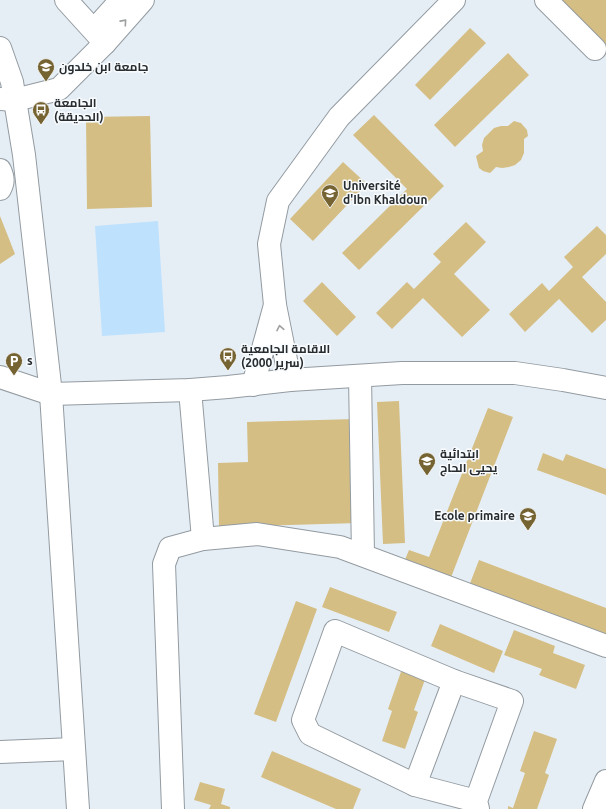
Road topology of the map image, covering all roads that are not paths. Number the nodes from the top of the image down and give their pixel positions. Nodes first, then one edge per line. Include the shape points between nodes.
1 (66, 0) edge
2 (87, 0) edge
3 (121, 0) edge
4 (143, 0) edge
5 (454, 0) edge
6 (546, 0) edge
7 (99, 36) junction
8 (0, 48) edge
9 (595, 49) dead end
10 (8, 99) edge
11 (0, 170) edge
12 (0, 189) edge
13 (275, 305) junction
14 (360, 376) junction
15 (0, 377) edge
16 (290, 380) junction
17 (253, 385) junction
18 (606, 388) edge
19 (190, 390) junction
20 (0, 393) edge
21 (51, 394) junction
22 (203, 539) junction
23 (363, 555) junction
24 (606, 646) edge
25 (454, 681) junction
26 (74, 749) junction
27 (0, 752) edge
28 (606, 781) edge
29 (415, 785) junction
30 (477, 805) edge
31 (78, 809) edge
32 (173, 809) edge
33 (594, 809) edge

1 - 7 street
2 - 7 street
3 - 7 street
7 -> 4 street
5 - 13 street via 338,117 278,201 269,244
6 - 9 street
7 - 10 street via 59,89
8 - 10 street via 12,82
10 - 21 street via 29,191
11 - 12 street via 3,177
16 -> 13 street
13 - 17 street
14 - 16 street
14 - 18 street via 402,373 515,373
14 - 23 street
15 - 21 street
16 - 17 street
17 - 19 street
19 - 21 street
19 - 22 street
20 - 21 street
21 - 26 street
22 - 23 street via 257,534 340,547
22 - 32 street via 170,548 164,564
23 - 24 street
25 - 29 street
25 - 29 street via 335,631 303,720 310,734
25 - 30 street via 512,701
26 - 27 street
26 - 31 street
28 - 33 street
29 - 30 street

